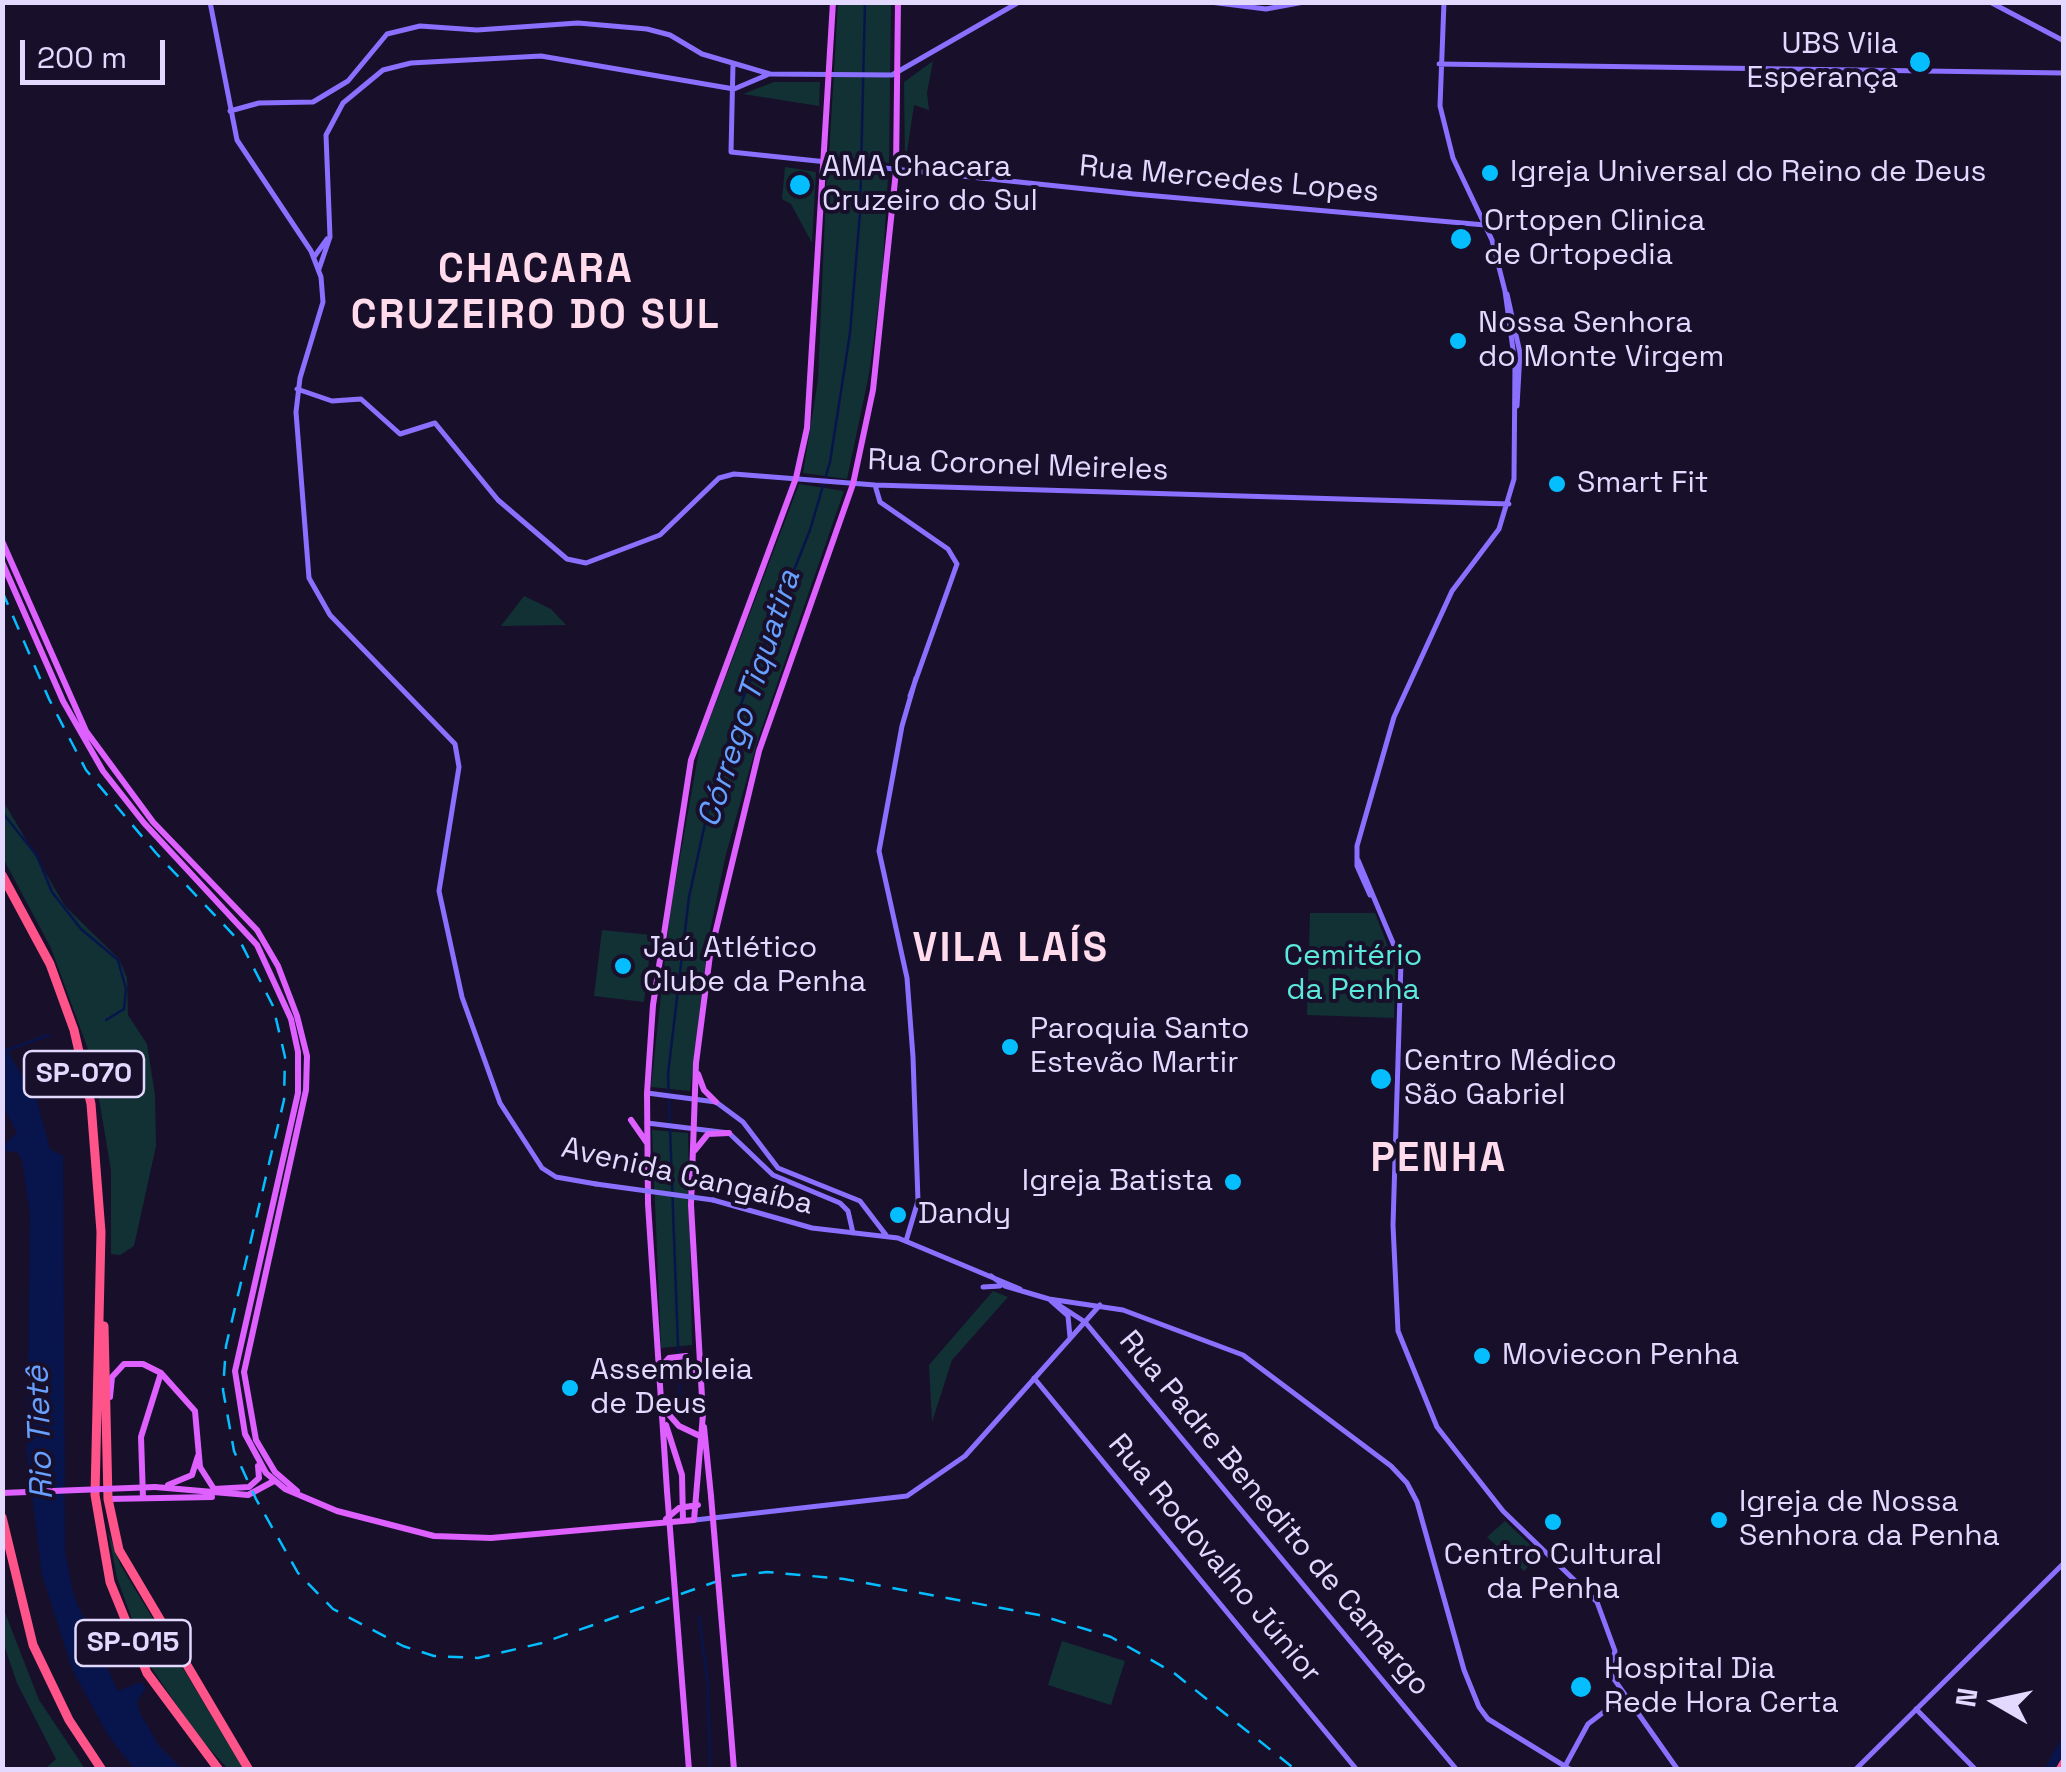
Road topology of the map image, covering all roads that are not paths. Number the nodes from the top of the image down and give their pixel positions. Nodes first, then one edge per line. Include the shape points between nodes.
1 (210, 2) edge
2 (832, 2) edge
3 (898, 2) edge
4 (1020, 2) edge
5 (1210, 2) edge
6 (1304, 2) edge
7 (1444, 2) edge
8 (1990, 2) edge
9 (2064, 42) edge
10 (733, 64) junction
11 (1439, 64) junction
12 (359, 70) junction
13 (2063, 73) edge
14 (770, 74) junction
15 (898, 74) junction
16 (828, 76) junction
17 (370, 78) junction
18 (348, 81) junction
19 (734, 89) junction
20 (355, 90) junction
21 (230, 110) junction
22 (823, 163) junction
23 (896, 171) junction
24 (1485, 225) junction
25 (330, 232) junction
26 (314, 257) junction
27 (319, 269) junction
28 (297, 389) junction
29 (796, 478) junction
30 (853, 484) junction
31 (875, 485) junction
32 (1508, 504) junction
33 (2, 541) edge
34 (2, 562) edge
35 (2, 875) edge
36 (696, 1063) junction
37 (650, 1094) junction
38 (692, 1097) junction
39 (716, 1102) junction
40 (632, 1120) dead end
41 (647, 1122) junction
42 (690, 1126) junction
43 (728, 1132) junction
44 (647, 1143) junction
45 (692, 1156) junction
46 (860, 1201) junction
47 (848, 1211) junction
48 (853, 1233) junction
49 (886, 1236) junction
50 (906, 1241) junction
51 (992, 1276) junction
52 (1005, 1286) junction
53 (983, 1287) dead end
54 (99, 1288) junction
55 (1022, 1291) junction
56 (1049, 1300) junction
57 (1100, 1305) junction
58 (1085, 1322) junction
59 (1070, 1339) junction
60 (238, 1344) junction
61 (248, 1348) junction
62 (240, 1371) junction
63 (658, 1371) junction
64 (161, 1373) junction
65 (1034, 1378) junction
66 (700, 1380) junction
67 (662, 1411) junction
68 (106, 1413) junction
69 (702, 1438) junction
70 (199, 1450) junction
71 (257, 1460) junction
72 (276, 1479) junction
73 (168, 1485) junction
74 (155, 1487) junction
75 (214, 1489) junction
76 (261, 1489) junction
77 (285, 1489) junction
78 (2, 1493) edge
79 (95, 1495) joint
80 (230, 1495) junction
81 (301, 1495) junction
82 (143, 1498) junction
83 (108, 1499) junction
84 (698, 1505) junction
85 (679, 1508) junction
86 (721, 1516) junction
87 (2, 1517) edge
88 (694, 1520) junction
89 (683, 1521) junction
90 (661, 1523) junction
91 (2064, 1563) edge
92 (1458, 1642) junction
93 (1446, 1648) dead end
94 (1621, 1690) junction
95 (1916, 1709) junction
96 (70, 1720) junction
97 (1566, 1768) edge
98 (94, 1770) edge
99 (102, 1770) edge
100 (219, 1770) edge
101 (249, 1770) edge
102 (689, 1770) edge
103 (734, 1770) edge
104 (1357, 1770) edge
105 (1457, 1770) edge
106 (1678, 1770) edge
107 (1855, 1770) edge
108 (1976, 1770) edge

1 - 21 street
2 - 16 main road
3 - 15 main road
4 - 15 street
5 - 6 street via 1266,9
7 - 11 street
8 - 9 street
10 - 12 street via 648,29 432,24 387,34
10 - 14 street
10 - 19 street
11 - 13 street
11 - 24 street via 1440,106 1453,158
12 - 17 street
12 - 18 street
14 - 16 street
14 - 19 street
15 - 16 street
15 - 23 main road
16 - 22 main road
17 - 19 street via 410,63 541,56
17 - 20 street
18 - 20 street
18 - 21 street via 314,102
19 - 22 street, Rua Mercedes Lopes via 731,152
20 - 25 street via 326,135
21 - 26 street, Avenida Cangaíba via 236,140
22 - 23 street, Rua Mercedes Lopes
22 - 29 main road via 813,372
23 - 24 street, Rua Mercedes Lopes
23 - 30 main road via 880,339
24 - 32 street via 1520,353
25 - 26 street
25 - 27 street
26 - 27 street, Avenida Cangaíba
27 - 28 street, Avenida Cangaíba via 323,302
28 - 29 street, Rua Coronel Meireles via 332,401 362,398 400,434 425,423 439,426 479,482 576,562 600,560 660,535 726,474
28 - 48 street, Avenida Cangaíba, bridge via 312,586 330,615 450,735 458,755 440,895 458,982 508,1118 542,1168 556,1177 712,1200
29 - 30 street, Rua Coronel Meireles
29 - 37 main road via 691,760 653,1005
30 - 31 street, Rua Coronel Meireles
30 - 36 main road via 740,821 712,940
31 - 32 street, Rua Coronel Meireles
31 - 50 street via 887,508 948,549 957,568 911,693 879,851 908,978 912,1032 918,1201
32 - 94 street via 1500,529 1452,591 1399,702 1359,838 1358,860 1400,954 1402,973 1393,1217 1398,1332 1434,1422 1503,1511 1599,1605 1615,1651 1608,1672
33 - 61 main road via 86,731 153,822 267,944 300,1026 308,1074 302,1113
34 - 60 main road via 63,701 103,771 257,945 290,1019 298,1093
35 - 54 highway, SP-070 via 50,964 74,1030 100,1172
36 - 38 main road
36 - 39 main road via 702,1086
37 - 38 street
37 - 41 main road
38 - 39 street
38 - 42 main road
39 - 46 street via 743,1122 778,1168
40 - 44 main road
41 - 42 street
41 - 44 main road
42 - 43 street
42 - 45 main road
43 - 45 main road via 703,1138
43 - 47 street via 773,1175
44 - 63 main road
45 - 66 main road
46 - 47 street
46 - 49 street
47 - 48 street
48 - 49 street, Avenida Cangaíba
49 - 50 street, Avenida Cangaíba
50 - 51 street, Avenida Cangaíba
51 - 52 street, Avenida Cangaíba
51 - 55 street, Avenida Cangaíba
52 - 53 street
52 - 55 street, Avenida Cangaíba
54 - 68 highway
54 - 79 highway, SP-070
55 - 56 street, Avenida Cangaíba
56 - 57 street, Avenida Cangaíba
56 - 58 street, Rua Padre Benedito de Camargo
56 - 59 street via 1070,1321
57 - 58 street
57 - 92 street, Avenida Cangaíba via 1258,1363 1391,1466 1418,1502
58 - 59 street
58 - 105 street, Rua Padre Benedito de Camargo
59 - 65 street
60 - 61 main road
60 - 62 main road
61 - 62 main road
62 - 71 main road via 240,1416
62 - 72 main road via 252,1429
63 - 66 main road via 669,1358 686,1356
63 - 67 main road
64 - 68 main road via 143,1364 117,1368
64 - 70 main road via 195,1410
64 - 82 main road via 142,1437
65 - 86 street via 953,1467 901,1498
65 - 104 street, Rua Rodovalho Júnior
66 - 69 main road
67 - 69 main road
67 - 85 main road via 682,1475
67 - 102 main road, bridge
68 - 83 highway
69 - 84 main road
69 - 103 main road, bridge
70 - 73 main road via 192,1475
70 - 75 main road via 202,1472
71 - 72 main road
71 - 75 main road via 260,1474 253,1485
72 - 76 main road
72 - 77 main road
72 - 81 main road
73 - 74 main road
73 - 75 main road
74 - 78 main road, bridge
74 - 80 main road
76 - 77 main road
76 - 80 main road
77 - 81 main road
79 - 100 highway, SP-015 via 110,1582 128,1632 159,1694
80 - 82 main road
81 - 90 main road via 367,1522 434,1536 491,1538
82 - 83 main road
83 - 101 highway via 129,1574
84 - 85 main road
84 - 86 street
84 - 88 main road
85 - 89 main road
85 - 90 main road
86 - 88 street
87 - 96 highway via 33,1645
88 - 89 main road
89 - 90 main road
91 - 95 street
92 - 93 street
92 - 97 street, Avenida Cangaíba via 1488,1719
94 - 97 street via 1617,1702 1588,1724
94 - 106 street
95 - 107 street
95 - 108 street
96 - 98 highway
96 - 99 highway

